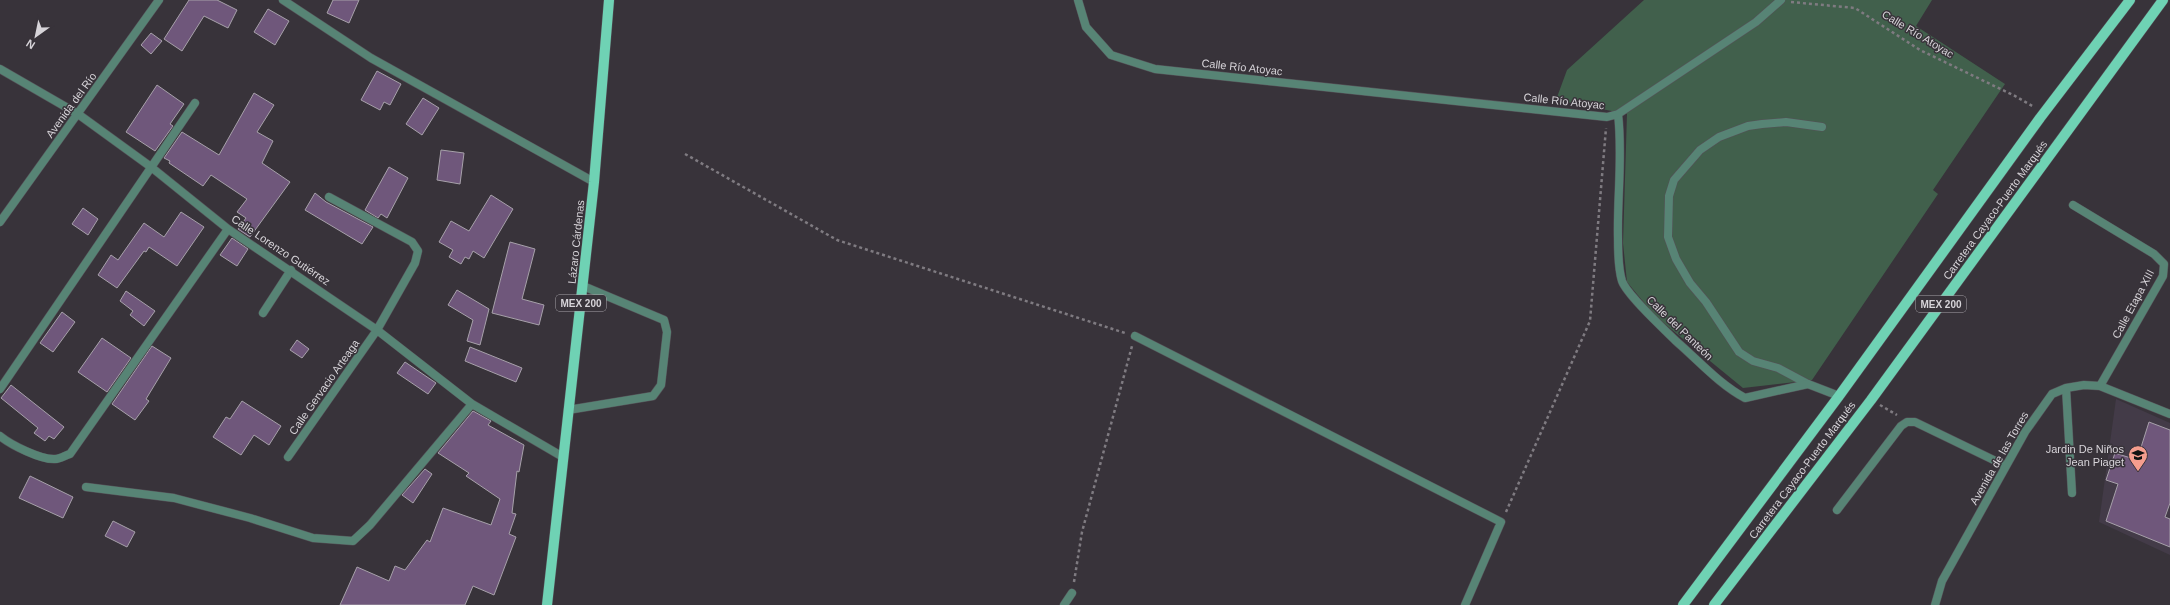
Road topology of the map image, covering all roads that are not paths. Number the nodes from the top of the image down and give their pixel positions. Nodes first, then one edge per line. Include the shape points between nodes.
1 (159, 0) edge
2 (283, 0) edge
3 (609, 0) edge
4 (1078, 0) edge
5 (1781, 0) edge
6 (2130, 0) edge
7 (2163, 0) edge
8 (0, 69) edge
9 (195, 103) dead end
10 (78, 114) junction
11 (1618, 114) junction
12 (1822, 127) dead end
13 (151, 167) junction
14 (594, 182) junction
15 (328, 197) dead end
16 (2073, 205) dead end
17 (0, 222) edge
18 (228, 229) junction
19 (291, 270) junction
20 (583, 286) junction
21 (263, 313) dead end
22 (377, 330) junction
23 (1135, 336) road end
24 (1808, 384) junction
25 (2100, 386) junction
26 (2066, 388) junction
27 (0, 389) edge
28 (1839, 396) junction
29 (472, 404) junction
30 (568, 410) junction
31 (2170, 414) edge
32 (0, 436) edge
33 (288, 457) dead end
34 (563, 457) junction
35 (2006, 466) junction
36 (86, 487) dead end
37 (2072, 493) dead end
38 (1837, 510) dead end
39 (1072, 593) road end
40 (547, 605) edge
41 (1064, 605) edge
42 (1465, 605) edge
43 (1683, 605) edge
44 (1714, 605) edge
45 (1935, 605) edge

1 - 10 street, Avenida del Río
2 - 14 street via 370,58
3 - 14 main road, Lázaro Cárdenas / MEX 200
4 - 11 street, Calle Río Atoyac via 1086,27 1111,55 1154,69 1606,117
5 - 11 street, Calle Río Atoyac via 1756,22
6 - 28 main road, Carretera Cayaco-Puerto Marqués / MEX 200 via 2040,118
7 - 44 main road, Carretera Cayaco-Puerto Marqués / MEX 200 via 1871,400
8 - 10 street, Calle Lorenzo Gutiérrez
9 - 13 street
10 - 13 street, Calle Lorenzo Gutiérrez
10 - 17 street, Avenida del Río
11 - 24 street, Calle del Panteón via 1621,133 1617,201 1618,254 1622,282 1670,335 1731,390 1745,398
12 - 24 street via 1786,122 1762,124 1748,126 1719,137 1695,156 1674,180 1669,196 1668,237 1676,259 1739,352 1753,361 1778,368
13 - 18 street, Calle Lorenzo Gutiérrez
13 - 27 street
14 - 20 main road, Lázaro Cárdenas / MEX 200
15 - 22 street, Calle Gervacio Arteaga via 412,242 418,251 415,263
16 - 25 street, Calle Etapa XIII via 2154,254 2164,264 2163,276
18 - 19 street, Calle Lorenzo Gutiérrez
18 - 32 street via 70,454 56,459 45,458 9,443
19 - 21 street
19 - 22 street, Calle Lorenzo Gutiérrez
20 - 30 main road, Lázaro Cárdenas / MEX 200
20 - 30 street via 664,320 667,332 661,385 653,396
22 - 29 street, Calle Lorenzo Gutiérrez
22 - 33 street, Calle Gervacio Arteaga
23 - 42 street via 1501,522
24 - 28 street
25 - 26 street, Avenida de las Torres
25 - 31 street, Avenida de las Torres
26 - 35 street, Avenida de las Torres via 2052,394 2025,432
26 - 37 street
28 - 43 main road, Carretera Cayaco-Puerto Marqués / MEX 200
29 - 34 street, Calle Lorenzo Gutiérrez
29 - 36 street via 370,525 353,541 313,538 174,498
30 - 34 main road, Lázaro Cárdenas / MEX 200
34 - 40 main road, Lázaro Cárdenas / MEX 200
35 - 38 street via 1915,422 1907,422 1901,426
35 - 45 street, Avenida de las Torres via 1942,581
39 - 41 street

